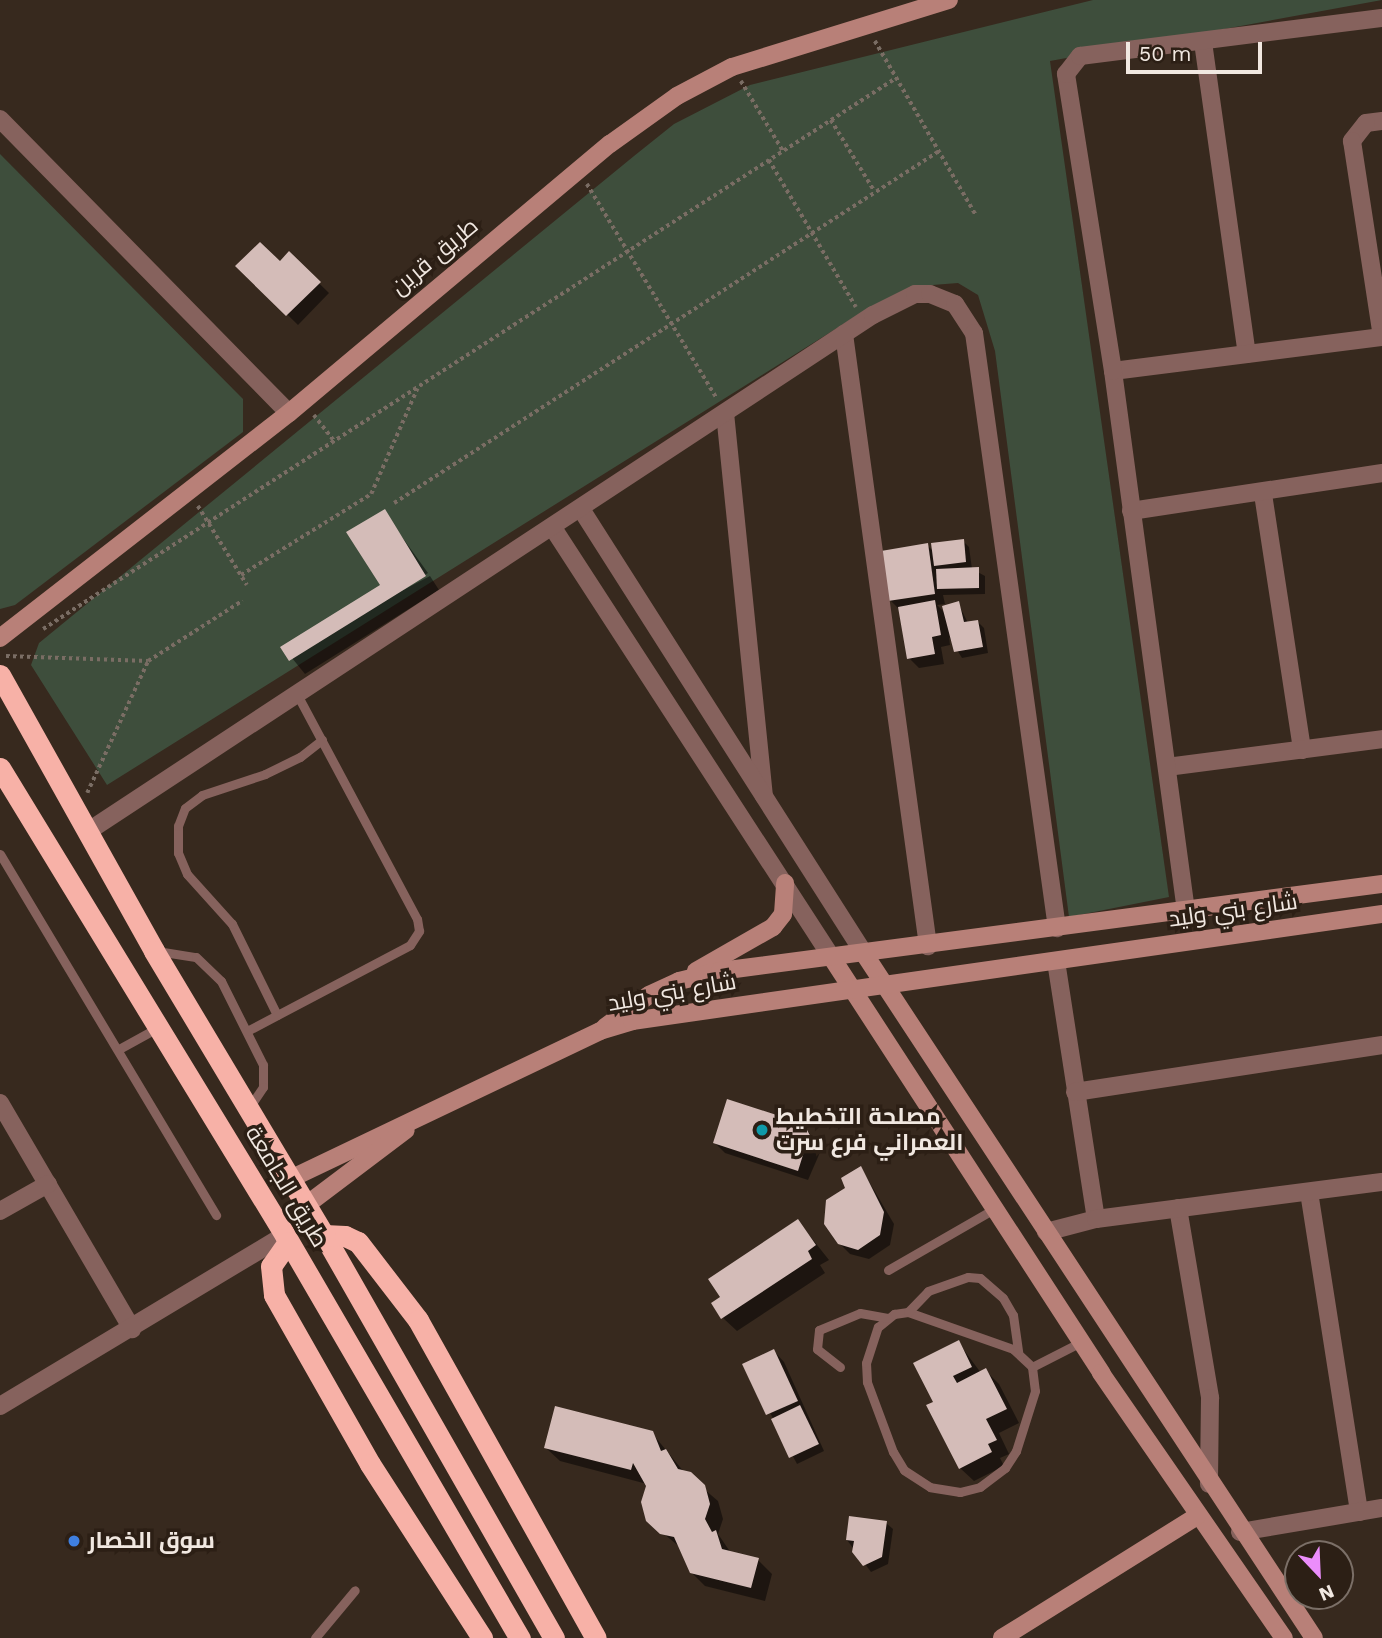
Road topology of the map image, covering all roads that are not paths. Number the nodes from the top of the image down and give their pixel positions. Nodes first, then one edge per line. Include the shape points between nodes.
1 (949, 0) edge
2 (1382, 18) edge
3 (1203, 42) junction
4 (0, 119) edge
5 (1382, 121) edge
6 (844, 334) junction
7 (1382, 337) edge
8 (1247, 354) junction
9 (1113, 371) junction
10 (296, 407) junction
11 (725, 413) junction
12 (1382, 473) edge
13 (1263, 494) junction
14 (581, 509) junction
15 (1131, 511) junction
16 (553, 528) junction
17 (3, 655) edge
18 (297, 694) junction
19 (1382, 739) edge
20 (322, 740) junction
21 (1302, 750) junction
22 (1167, 767) junction
23 (0, 768) edge
24 (764, 801) junction
25 (82, 824) junction
26 (0, 854) edge
27 (785, 884) junction
28 (1382, 884) edge
29 (1186, 911) junction
30 (1382, 914) edge
31 (1057, 928) junction
32 (928, 946) junction
33 (154, 951) junction
34 (865, 955) junction
35 (832, 958) junction
36 (1056, 961) junction
37 (679, 981) junction
38 (883, 985) junction
39 (852, 989) junction
40 (277, 1015) junction
41 (158, 1027) junction
42 (247, 1031) junction
43 (600, 1031) junction
44 (1382, 1045) edge
45 (120, 1049) junction
46 (1074, 1092) junction
47 (0, 1103) edge
48 (248, 1110) junction
49 (417, 1121) junction
50 (290, 1179) junction
51 (1382, 1182) edge
52 (48, 1184) junction
53 (1309, 1192) junction
54 (1178, 1208) junction
55 (994, 1209) junction
56 (0, 1211) edge
57 (216, 1215) dead end
58 (1096, 1219) junction
59 (315, 1221) junction
60 (1046, 1232) junction
61 (287, 1239) junction
62 (888, 1270) dead end
63 (908, 1312) junction
64 (888, 1318) junction
65 (132, 1329) junction
66 (1081, 1342) junction
67 (1017, 1352) junction
68 (1125, 1357) junction
69 (840, 1367) dead end
70 (1032, 1367) junction
71 (1101, 1373) junction
72 (0, 1406) edge
73 (1209, 1484) junction
74 (1382, 1508) edge
75 (1359, 1512) junction
76 (1197, 1516) junction
77 (1240, 1532) junction
78 (355, 1590) dead end
79 (315, 1638) edge
80 (482, 1638) edge
81 (520, 1638) edge
82 (554, 1638) edge
83 (596, 1638) edge
84 (1002, 1638) edge
85 (1284, 1638) edge
86 (1314, 1638) edge

1 - 10 street, طريق قرين via 732,67 677,96 578,171
2 - 3 street
3 - 8 street
3 - 9 street via 1080,56 1066,74
4 - 10 street
5 - 7 street via 1366,123 1352,141
6 - 11 street
6 - 31 street via 915,294 930,294 955,304 974,333
6 - 32 street
7 - 8 street
8 - 9 street
9 - 15 street
10 - 17 street, طريق قرين via 189,492
11 - 14 street
11 - 24 street
12 - 13 street
13 - 15 street
13 - 21 street
14 - 16 street
14 - 24 street
15 - 22 street
16 - 18 street
16 - 27 street
17 - 25 highway, طريق الجامعة
18 - 20 lane
18 - 25 street
19 - 21 street
20 - 40 lane via 417,919 419,931 410,944
20 - 40 lane via 265,774 202,795 184,808 177,826 178,853 187,874 232,924
21 - 22 street
22 - 29 street
23 - 41 highway, طريق الجامعة
24 - 34 street
25 - 33 highway, طريق الجامعة
26 - 45 lane
27 - 35 street
27 - 37 street via 783,914 773,927
28 - 29 street, شارع بني وليد
29 - 31 street, شارع بني وليد
30 - 36 street, شارع بني وليد
31 - 32 street, شارع بني وليد
32 - 34 street, شارع بني وليد
33 - 42 lane via 187,954 210,967
33 - 48 highway, طريق الجامعة
34 - 35 street, شارع بني وليد
34 - 38 street
35 - 37 street, شارع بني وليد via 720,971
35 - 39 street
36 - 38 street, شارع بني وليد
36 - 46 street
37 - 43 street, شارع بني وليد via 624,1010
38 - 39 street, شارع بني وليد
38 - 60 street
39 - 43 street, شارع بني وليد via 665,1015
39 - 55 street
40 - 42 lane
41 - 45 lane
41 - 61 highway, طريق الجامعة
42 - 48 lane via 264,1076 260,1097
43 - 49 street
44 - 46 street
45 - 57 lane
46 - 58 street
47 - 52 street
48 - 50 highway, طريق الجامعة
49 - 50 street
49 - 59 street
50 - 59 highway, طريق الجامعة
51 - 53 street
52 - 56 street
52 - 65 street
53 - 54 street
53 - 75 street
54 - 58 street
54 - 73 street via 1210,1398
55 - 62 lane
55 - 66 street
58 - 60 street
59 - 82 highway, طريق الجامعة
59 - 83 highway via 358,1242 418,1320
60 - 68 street
61 - 65 street
61 - 80 highway via 271,1266 274,1295 370,1464
61 - 81 highway, طريق الجامعة
63 - 64 lane
63 - 67 lane
63 - 67 lane via 928,1291 968,1277 980,1278 1003,1298 1013,1315
64 - 69 lane via 851,1315 819,1330 817,1349
64 - 70 lane via 878,1327 871,1345 867,1382 898,1462 930,1488 970,1490 1005,1468 1035,1391
65 - 72 street
66 - 70 lane
66 - 71 street
67 - 70 lane
68 - 71 street
68 - 73 street
71 - 76 street
73 - 77 street
74 - 75 street
75 - 77 street
76 - 84 street
76 - 85 street
77 - 86 street
78 - 79 lane

